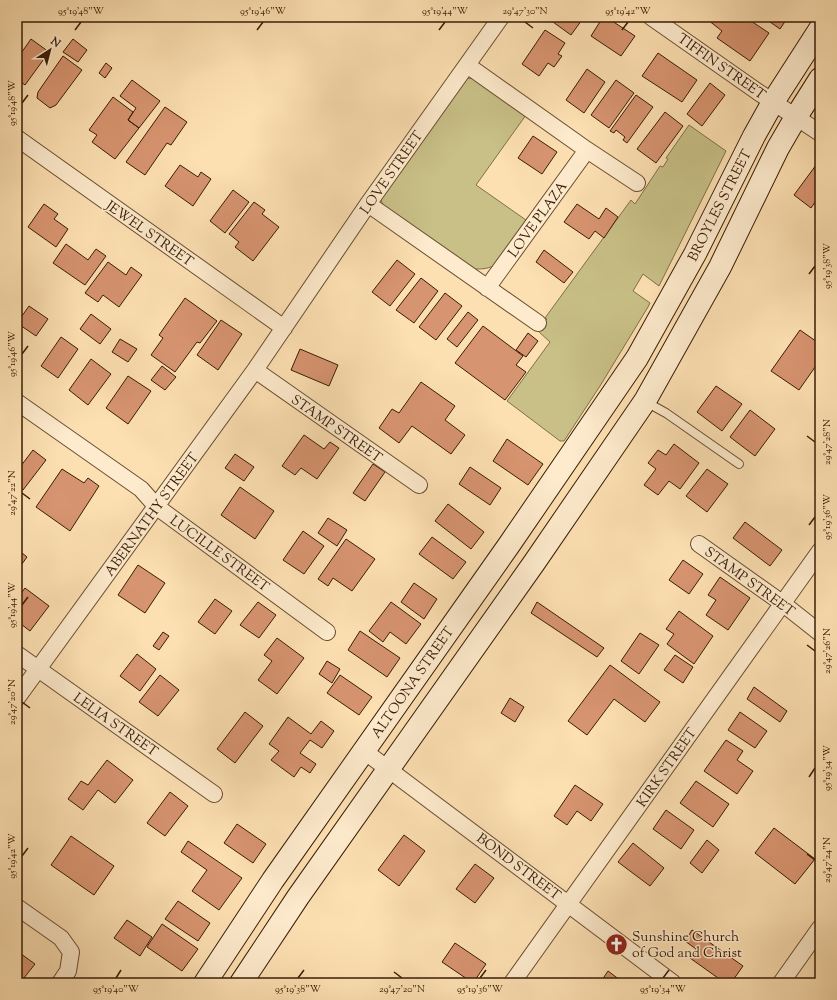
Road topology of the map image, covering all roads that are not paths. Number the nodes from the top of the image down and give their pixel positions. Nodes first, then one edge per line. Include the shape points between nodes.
1 (501, 17) edge
2 (651, 17) edge
3 (820, 29) edge
4 (467, 65) junction
5 (820, 79) edge
6 (773, 102) junction
7 (796, 117) junction
8 (820, 133) edge
9 (17, 138) edge
10 (587, 150) junction
11 (636, 183) dead end
12 (368, 204) junction
13 (487, 288) junction
14 (538, 323) dead end
15 (284, 328) junction
16 (255, 370) junction
17 (620, 382) joint
18 (645, 401) junction
19 (17, 402) edge
20 (739, 464) dead end
21 (419, 485) dead end
22 (157, 507) junction
23 (699, 544) dead end
24 (820, 551) edge
25 (782, 603) junction
26 (327, 632) dead end
27 (820, 633) edge
28 (17, 654) edge
29 (38, 669) junction
30 (17, 698) edge
31 (364, 751) junction
32 (388, 769) junction
33 (214, 794) dead end
34 (568, 904) junction
35 (17, 907) edge
36 (820, 928) edge
37 (60, 983) edge
38 (205, 983) edge
39 (241, 983) edge
40 (512, 983) edge
41 (673, 983) edge
42 (780, 983) edge

1 - 4 street, LOVE STREET
2 - 6 street, TIFFIN STREET
3 - 6 main road, BROYLES STREET
4 - 10 street
4 - 12 street, LOVE STREET
5 - 7 main road, BROYLES STREET
6 - 7 street, TIFFIN STREET
6 - 17 main road, BROYLES STREET via 696,254 638,358
7 - 8 street, TIFFIN STREET
7 - 18 main road, BROYLES STREET via 778,148 720,267
9 - 15 street, JEWEL STREET
10 - 11 street
10 - 13 street, LOVE PLAZA
12 - 13 street
12 - 15 street, LOVE STREET
13 - 14 street
15 - 16 street, ABERNATHY STREET
16 - 21 street, STAMP STREET
16 - 22 street, ABERNATHY STREET
17 - 31 main road, ALTOONA STREET
18 - 20 lane
18 - 32 main road
19 - 22 street, LUCILLE STREET via 141,489
22 - 26 street, LUCILLE STREET
22 - 29 street, ABERNATHY STREET
23 - 25 street, STAMP STREET
24 - 25 street, KIRK STREET
25 - 27 street, STAMP STREET
25 - 34 street, KIRK STREET
28 - 29 street, LELIA STREET
29 - 30 street, ABERNATHY STREET
29 - 33 street, LELIA STREET
31 - 32 street, BOND STREET
31 - 38 main road, ALTOONA STREET via 273,880
32 - 34 street, BOND STREET
32 - 39 main road
34 - 40 street, KIRK STREET
34 - 41 street, BOND STREET
35 - 37 street via 61,938 71,952 68,971
36 - 42 street

